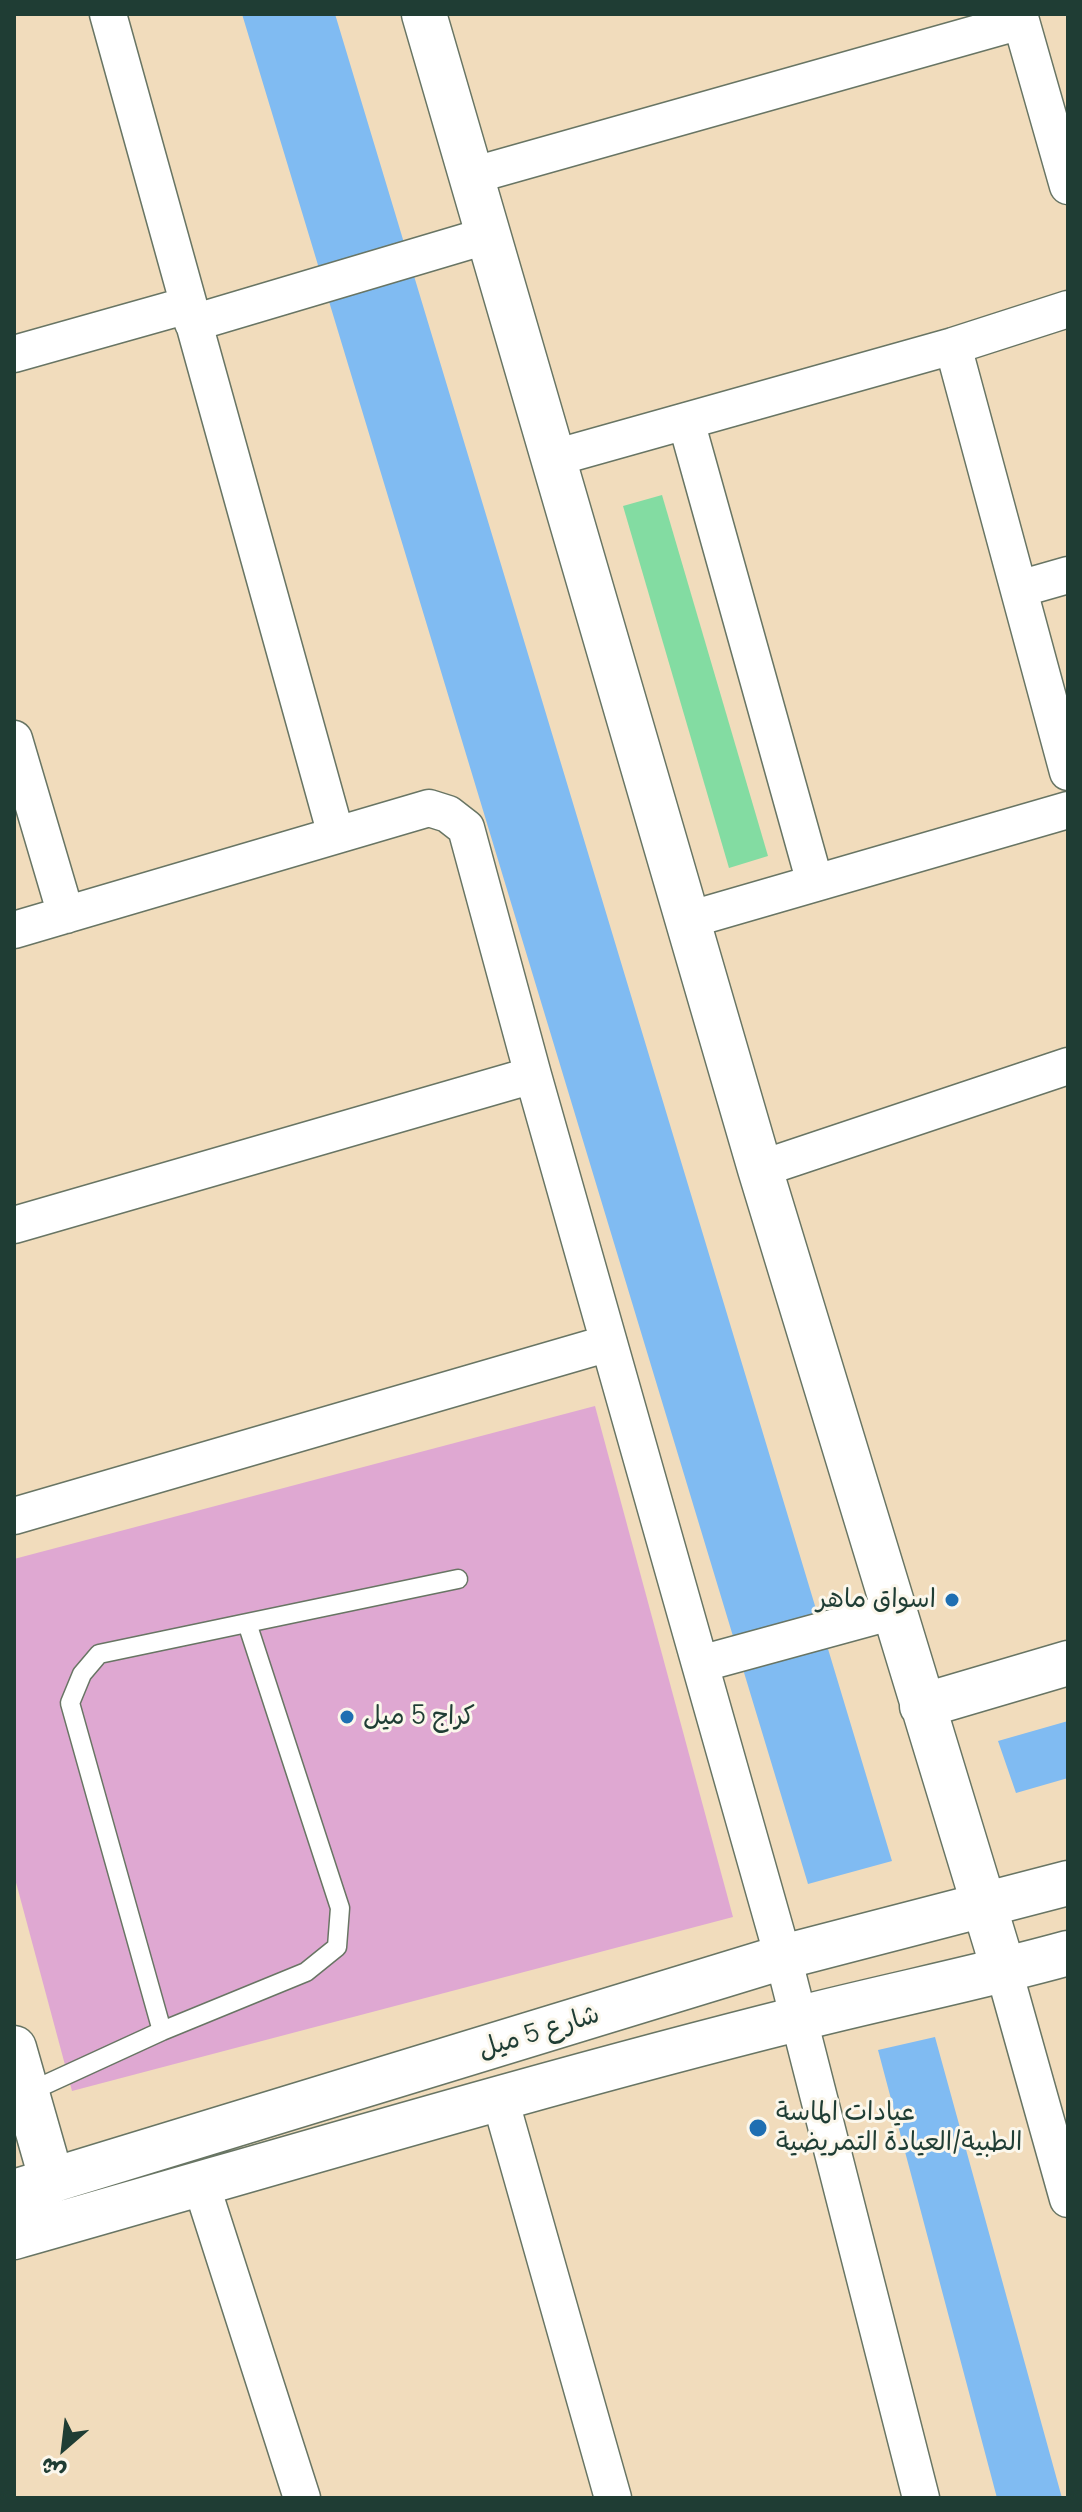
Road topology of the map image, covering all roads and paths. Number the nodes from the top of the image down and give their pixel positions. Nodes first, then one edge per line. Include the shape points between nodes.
1 (108, 14) edge
2 (424, 14) edge
3 (1020, 18) edge
4 (1054, 88) edge
5 (471, 176) junction
6 (1068, 186) edge
7 (489, 235) junction
8 (1068, 309) edge
9 (191, 314) junction
10 (953, 346) junction
11 (14, 354) edge
12 (686, 421) junction
13 (554, 458) junction
14 (1068, 575) edge
15 (1019, 589) junction
16 (14, 739) edge
17 (1068, 772) edge
18 (1068, 810) edge
19 (336, 835) junction
20 (815, 883) junction
21 (66, 915) junction
22 (688, 920) junction
23 (14, 930) edge
24 (1068, 1066) edge
25 (533, 1075) junction
26 (760, 1169) junction
27 (14, 1225) edge
28 (609, 1343) junction
29 (14, 1516) edge
30 (458, 1579) dead end
31 (894, 1611) junction
32 (247, 1623) junction
33 (1068, 1663) edge
34 (700, 1664) junction
35 (922, 1706) junction
36 (1068, 1883) edge
37 (982, 1906) junction
38 (1068, 1953) edge
39 (783, 1957) junction
40 (1004, 1971) junction
41 (797, 2019) junction
42 (162, 2031) junction
43 (14, 2048) edge
44 (27, 2093) junction
45 (500, 2099) junction
46 (201, 2184) junction
47 (33, 2186) edge
48 (1068, 2199) edge
49 (14, 2237) edge
50 (302, 2498) edge
51 (613, 2498) edge
52 (921, 2498) edge

1 - 9 street
2 - 5 street
3 - 4 street
3 - 5 street
4 - 6 street
5 - 7 street
7 - 9 street
7 - 13 street
8 - 10 street
9 - 11 street
9 - 19 street
10 - 12 street
10 - 15 street
12 - 13 street
12 - 20 street
13 - 22 street
14 - 15 street
15 - 17 street
16 - 21 street
18 - 20 street
19 - 21 street
19 - 25 street via 429,808 466,828
20 - 22 street
21 - 23 street
22 - 26 street
24 - 26 street
25 - 27 street
25 - 28 street
26 - 31 street
28 - 29 street
28 - 34 street
30 - 32 lane
31 - 34 street
31 - 35 street
32 - 42 lane via 340,1908 337,1947 306,1972
32 - 42 lane via 99,1654 82,1674 70,1703
33 - 35 street
34 - 39 street
35 - 37 street
36 - 37 street, شارع 5 ميل
37 - 39 street, شارع 5 ميل
37 - 40 street
38 - 40 street, شارع 5 ميل
39 - 41 street
39 - 47 street, شارع 5 ميل
40 - 41 street, شارع 5 ميل
40 - 48 street
41 - 45 street, شارع 5 ميل
41 - 52 street
42 - 44 lane
43 - 44 street
44 - 47 street
45 - 46 street, شارع 5 ميل
45 - 51 street
46 - 49 street, شارع 5 ميل
46 - 50 street

